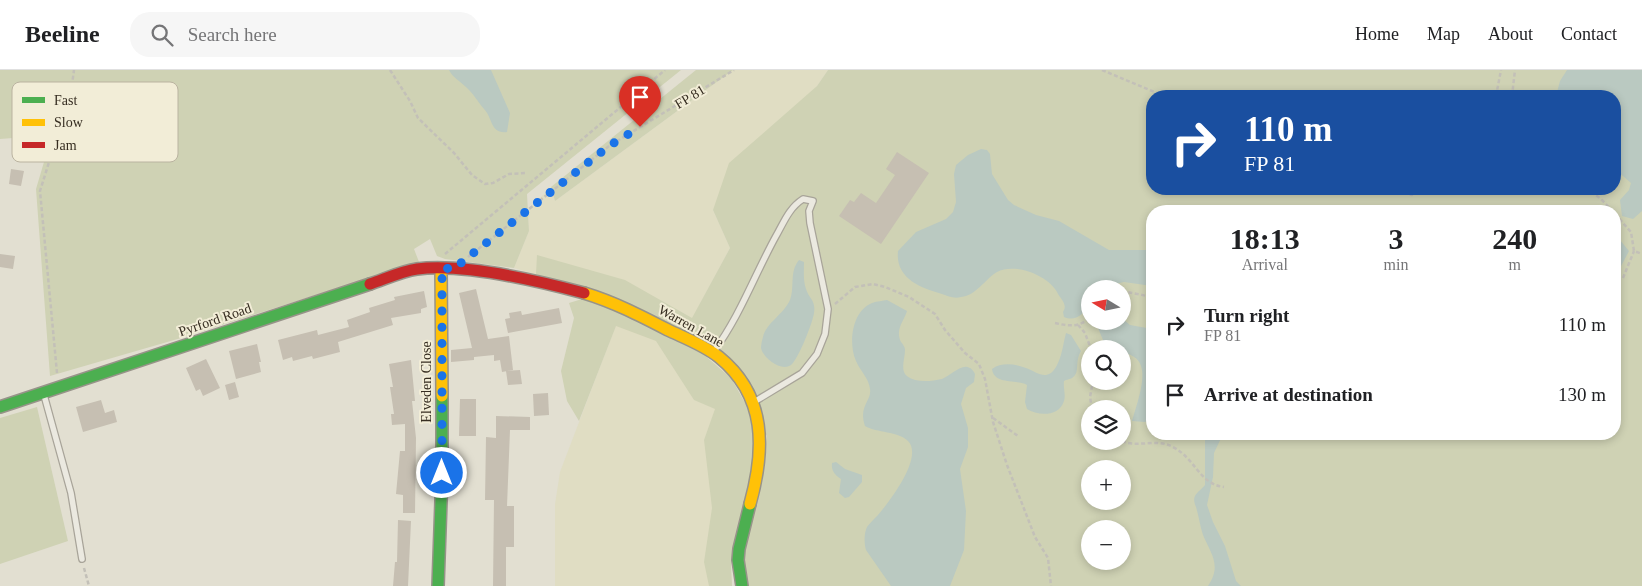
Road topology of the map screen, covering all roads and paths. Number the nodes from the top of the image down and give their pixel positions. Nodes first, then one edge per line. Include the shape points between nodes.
1 (390, 70) edge
2 (665, 70) edge
3 (734, 70) edge
4 (1102, 70) edge
5 (1501, 70) edge
6 (1514, 70) edge
7 (1150, 90) edge
8 (1497, 90) edge
9 (1512, 90) edge
10 (49, 162) edge
11 (525, 173) dead end
12 (1597, 195) edge
13 (1607, 205) edge
14 (1621, 221) edge
15 (1634, 251) junction
16 (1642, 254) edge
17 (444, 255) dead end
18 (442, 268) junction
19 (455, 269) junction
20 (1623, 278) dead end
21 (1131, 293) edge
22 (1146, 296) edge
23 (828, 309) junction
24 (1055, 324) dead end
25 (1081, 324) edge
26 (1078, 325) junction
27 (1088, 340) edge
28 (712, 354) junction
29 (60, 387) junction
30 (44, 392) junction
31 (752, 403) junction
32 (0, 407) edge
33 (992, 417) junction
34 (1018, 436) dead end
35 (1131, 444) edge
36 (1224, 487) dead end
37 (82, 558) joint
38 (89, 586) edge
39 (438, 586) edge
40 (742, 586) edge
41 (1051, 586) edge

1 - 11 path via 418,118 485,184 509,174
2 - 17 path
3 - 19 path, FP 81 via 609,146
4 - 7 path
5 - 8 path
6 - 9 path
10 - 29 path via 40,191
12 - 13 path
14 - 15 path via 1631,232
15 - 16 path
15 - 20 path
18 - 19 street, Warren Lane
18 - 29 street, Pyrford Road via 416,268 402,272
18 - 39 street, Elveden Close via 442,473
19 - 28 street, Warren Lane via 536,282 603,299
21 - 22 path
23 - 28 lane via 810,222 809,211 814,201 803,199 793,205 734,320
23 - 31 lane via 825,334 817,354 802,373
23 - 33 path via 855,287 873,284 885,286 927,307 983,370
24 - 26 path
25 - 26 path
26 - 27 path
28 - 31 street, Warren Lane via 736,375
29 - 30 street, Pyrford Road
30 - 32 street, Pyrford Road
30 - 37 lane via 71,493
31 - 40 street, Warren Lane via 762,444 739,549
33 - 34 path
33 - 41 path via 1030,527 1048,558
35 - 36 path via 1171,445 1214,486
37 - 38 path

